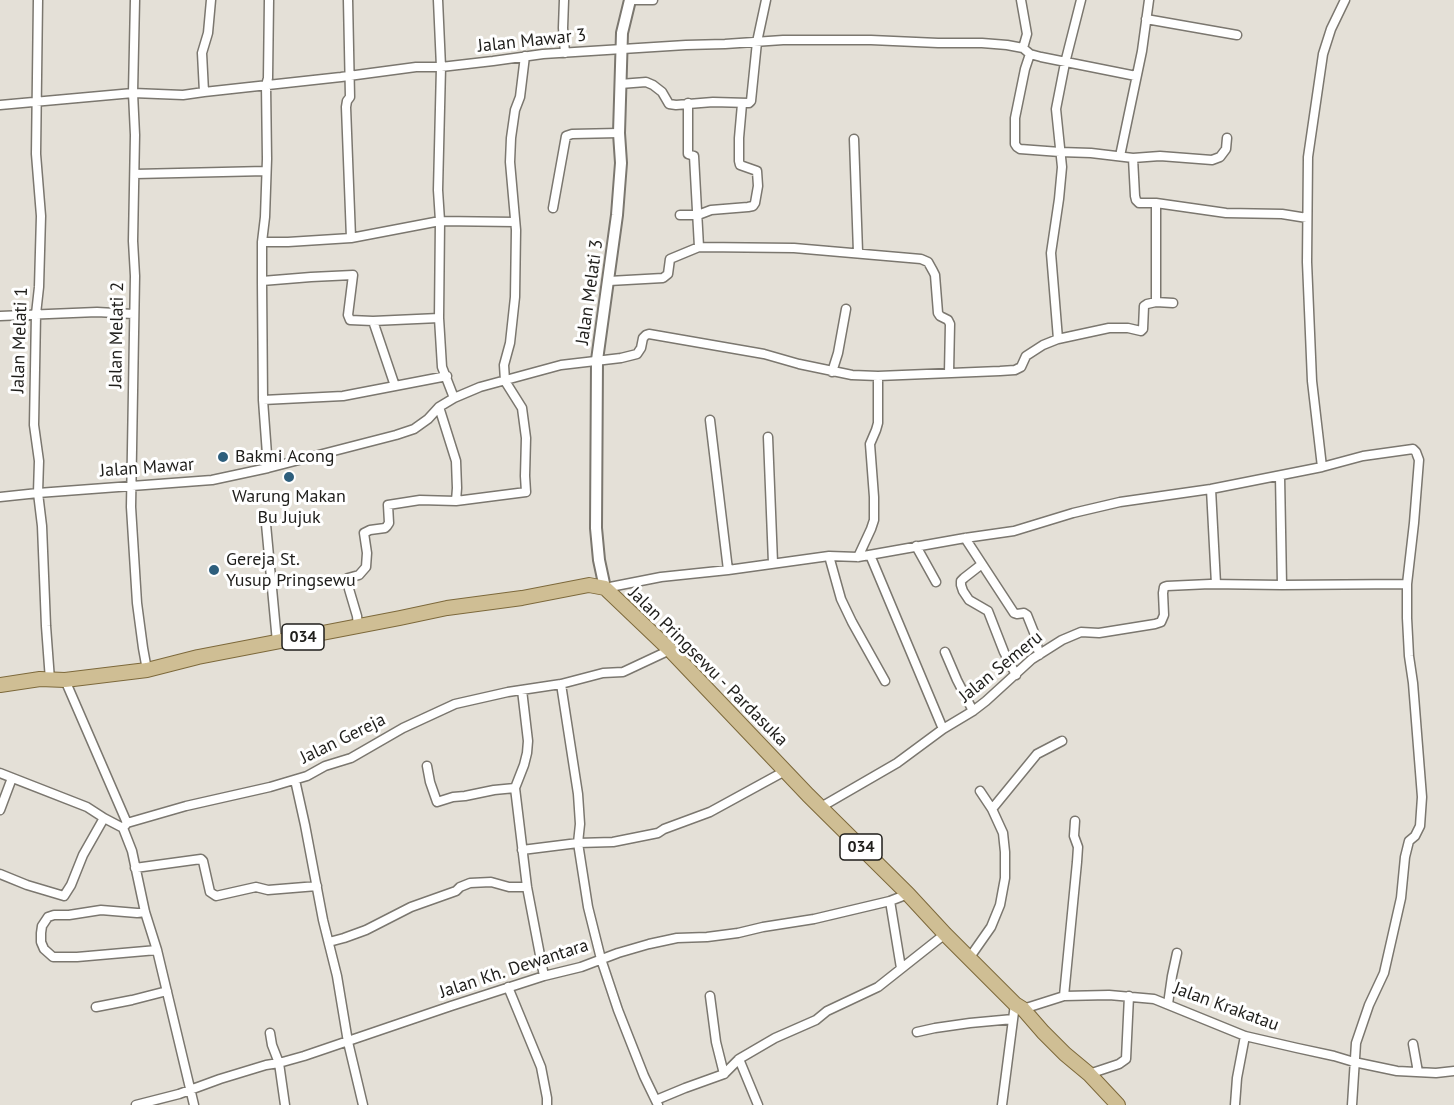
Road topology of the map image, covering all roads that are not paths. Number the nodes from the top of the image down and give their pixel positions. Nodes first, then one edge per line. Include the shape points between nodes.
1 (38, 0) edge
2 (135, 0) edge
3 (211, 0) edge
4 (270, 0) edge
5 (348, 0) edge
6 (438, 0) edge
7 (564, 0) edge
8 (630, 0) edge
9 (653, 0) edge
10 (766, 0) edge
11 (1021, 0) edge
12 (1081, 0) edge
13 (1149, 0) edge
14 (1345, 0) edge
15 (1146, 19) junction
16 (1237, 35) dead end
17 (757, 42) junction
18 (622, 50) junction
19 (1027, 51) junction
20 (565, 53) junction
21 (525, 56) junction
22 (1065, 63) junction
23 (441, 67) junction
24 (350, 75) junction
25 (1136, 76) junction
26 (620, 84) junction
27 (266, 86) junction
28 (204, 92) junction
29 (133, 93) junction
30 (36, 101) junction
31 (688, 103) junction
32 (742, 104) junction
33 (0, 105) edge
34 (620, 133) junction
35 (1227, 138) dead end
36 (854, 139) dead end
37 (1060, 152) junction
38 (1120, 156) junction
39 (1134, 158) junction
40 (266, 171) junction
41 (135, 174) junction
42 (1156, 203) junction
43 (553, 208) dead end
44 (680, 215) dead end
45 (698, 215) junction
46 (1307, 218) junction
47 (440, 221) junction
48 (515, 222) junction
49 (351, 238) junction
50 (262, 242) junction
51 (699, 247) junction
52 (858, 252) junction
53 (262, 281) junction
54 (609, 281) junction
55 (1156, 302) junction
56 (1173, 303) dead end
57 (846, 309) dead end
58 (36, 314) junction
59 (133, 314) junction
60 (0, 316) edge
61 (439, 318) junction
62 (374, 321) junction
63 (1058, 339) junction
64 (597, 360) junction
65 (832, 372) junction
66 (949, 373) junction
67 (447, 376) junction
68 (878, 376) junction
69 (505, 381) junction
70 (395, 386) junction
71 (454, 398) junction
72 (263, 400) junction
73 (439, 407) junction
74 (710, 420) dead end
75 (768, 437) dead end
76 (1322, 467) junction
77 (268, 468) junction
78 (1280, 476) junction
79 (131, 487) junction
80 (1211, 489) junction
81 (38, 493) junction
82 (0, 497) edge
83 (456, 501) junction
84 (266, 524) dead end
85 (965, 538) junction
86 (916, 546) junction
87 (870, 555) junction
88 (829, 556) junction
89 (858, 557) junction
90 (773, 563) junction
91 (982, 564) junction
92 (728, 570) junction
93 (936, 582) dead end
94 (1216, 584) junction
95 (1407, 584) junction
96 (1282, 585) junction
97 (605, 588) junction
98 (358, 626) junction
99 (277, 642) junction
100 (670, 650) junction
101 (945, 652) dead end
102 (1039, 656) junction
103 (147, 670) junction
104 (1016, 675) junction
105 (50, 680) junction
106 (65, 680) junction
107 (885, 681) dead end
108 (561, 684) junction
109 (0, 685) edge
110 (522, 690) junction
111 (973, 711) junction
112 (943, 729) junction
113 (1062, 741) dead end
114 (427, 766) dead end
115 (785, 771) junction
116 (0, 774) edge
117 (12, 778) junction
118 (295, 780) junction
119 (515, 788) junction
120 (980, 791) dead end
121 (821, 807) junction
122 (992, 809) junction
123 (0, 810) edge
124 (104, 818) junction
125 (1076, 821) dead end
126 (125, 826) junction
127 (578, 843) junction
128 (522, 850) junction
129 (135, 868) junction
130 (0, 874) edge
131 (317, 886) junction
132 (526, 887) junction
133 (908, 894) junction
134 (890, 901) junction
135 (145, 912) junction
136 (945, 934) junction
137 (329, 942) junction
138 (157, 950) junction
139 (1177, 953) dead end
140 (970, 957) junction
141 (601, 959) junction
142 (901, 968) junction
143 (544, 976) junction
144 (508, 987) junction
145 (167, 991) junction
146 (710, 996) dead end
147 (1064, 996) junction
148 (1129, 996) junction
149 (1168, 1004) junction
150 (96, 1007) dead end
151 (1017, 1011) junction
152 (917, 1032) dead end
153 (270, 1033) dead end
154 (1245, 1036) junction
155 (348, 1041) junction
156 (1413, 1044) dead end
157 (739, 1059) junction
158 (1354, 1062) junction
159 (279, 1064) junction
160 (1418, 1071) junction
161 (1454, 1071) edge
162 (724, 1074) junction
163 (1089, 1074) junction
164 (191, 1090) junction
165 (657, 1102) edge
166 (136, 1105) edge
167 (194, 1105) edge
168 (285, 1105) edge
169 (363, 1105) edge
170 (547, 1105) edge
171 (758, 1105) edge
172 (1002, 1105) edge
173 (1118, 1105) edge
174 (1235, 1105) edge
175 (1352, 1105) edge

1 - 30 street, Jalan Melati 1
2 - 29 street, Jalan Melati 2
3 - 28 street via 202,53
4 - 27 street
5 - 24 street
6 - 23 street
7 - 20 street
8 - 9 street
8 - 18 street, Jalan Melati 3
10 - 17 street
11 - 19 street
12 - 22 street
13 - 15 street
14 - 46 street via 1323,54 1308,157
15 - 16 street
15 - 25 street
17 - 18 street, Jalan Mawar 3
17 - 19 street, Jalan Mawar 3 via 982,43
17 - 32 street via 751,101
18 - 20 street, Jalan Mawar 3
18 - 26 street, Jalan Melati 3
19 - 22 street, Jalan Mawar 3
19 - 37 street via 1015,118 1015,144 1020,149
20 - 21 street, Jalan Mawar 3
21 - 23 street, Jalan Mawar 3
21 - 48 street via 511,138
22 - 25 street, Jalan Mawar 3
22 - 37 street via 1056,109
23 - 24 street, Jalan Mawar 3
23 - 47 street
24 - 27 street, Jalan Mawar 3
24 - 49 street via 346,107
25 - 38 street
26 - 31 street via 646,82 662,92 669,104
26 - 34 street, Jalan Melati 3
27 - 28 street, Jalan Mawar 3
27 - 40 street
28 - 29 street, Jalan Mawar 3
29 - 30 street, Jalan Mawar 3
29 - 41 street, Jalan Melati 2
30 - 33 street, Jalan Mawar 3
30 - 58 street, Jalan Melati 1 via 41,216
31 - 32 street
31 - 45 street via 688,154 694,156
32 - 45 street via 739,161 740,165 757,171 755,203
34 - 43 street via 566,136
34 - 54 street, Jalan Melati 3 via 621,163
35 - 39 street via 1226,149 1212,160
36 - 52 street
37 - 38 street
37 - 63 street via 1062,167 1051,253
38 - 39 street
39 - 42 street via 1136,200
40 - 41 street
40 - 50 street
41 - 59 street, Jalan Melati 2
42 - 46 street via 1226,213
42 - 55 street
44 - 45 street
45 - 51 street
46 - 76 street via 1312,381
47 - 48 street
47 - 49 street
47 - 61 street
48 - 69 street via 515,297
49 - 50 street
50 - 53 street
51 - 52 street
51 - 54 street via 670,259 668,274 663,278
52 - 66 street via 927,262 935,275 938,313 951,328
53 - 62 street via 353,275 350,320
53 - 72 street
54 - 64 street, Jalan Melati 3
55 - 56 street
55 - 63 street via 1144,306 1141,331 1109,328
57 - 65 street
58 - 59 street
58 - 60 street
58 - 81 street, Jalan Melati 1 via 34,425
59 - 79 street, Jalan Melati 2
61 - 62 street
61 - 67 street via 442,367
62 - 70 street
63 - 66 street via 1026,356 1015,370
64 - 65 street, Jalan Mawar via 637,354 643,338 649,334 764,354
64 - 69 street, Jalan Mawar via 561,365
64 - 97 street, Jalan Melati 3 via 596,528
65 - 68 street
66 - 68 street
67 - 70 street
67 - 71 street
68 - 89 street via 878,423 870,444 874,520
69 - 71 street, Jalan Mawar
69 - 83 street via 522,408 526,492
70 - 72 street via 342,396
71 - 73 street, Jalan Mawar
72 - 77 street
73 - 77 street, Jalan Mawar via 414,429
73 - 83 street via 456,461
74 - 92 street
75 - 90 street
76 - 78 street
76 - 95 street via 1363,456 1413,449 1416,452 1419,460
77 - 79 street, Jalan Mawar via 212,480
78 - 80 street
78 - 96 street
79 - 81 street, Jalan Mawar
79 - 103 street, Jalan Melati 2 via 136,603
80 - 85 street via 1120,502 1014,531
80 - 94 street
81 - 82 street, Jalan Mawar
81 - 105 street, Jalan Melati 1
83 - 98 street via 390,504 386,528 364,533 366,567 359,575 348,578
84 - 99 street
85 - 86 street
85 - 91 street
86 - 87 street
86 - 93 street
87 - 89 street
87 - 112 street
88 - 89 street
88 - 90 street
88 - 107 street via 852,622
90 - 92 street
91 - 102 street via 1014,613 1027,615
91 - 104 street via 961,585 969,600 988,611
92 - 97 street
94 - 96 street, Jalan Semeru
94 - 102 street, Jalan Semeru via 1164,587 1161,622 1099,633 1081,632
95 - 96 street, Jalan Semeru
95 - 158 street via 1409,656 1422,797 1420,826 1408,841 1401,898 1384,973 1361,1026
97 - 98 main road, Jalan Pringsewu - Pardasuka / 034 via 589,585
97 - 100 main road, Jalan Pringsewu - Pardasuka / 034
98 - 99 main road, Jalan Pringsewu - Pardasuka / 034
99 - 103 main road, Jalan Pringsewu - Pardasuka / 034
100 - 108 street, Jalan Gereja via 623,672
100 - 115 main road, Jalan Pringsewu - Pardasuka / 034
101 - 111 street
102 - 104 street, Jalan Semeru
103 - 106 main road, Jalan Pringsewu - Pardasuka / 034
104 - 111 street, Jalan Semeru
105 - 106 main road, Jalan Pringsewu - Pardasuka / 034
105 - 109 main road, Jalan Pringsewu - Pardasuka / 034
106 - 126 street
108 - 110 street, Jalan Gereja
108 - 127 street via 578,794
110 - 118 street, Jalan Gereja via 455,704 351,758
110 - 119 street via 528,741
111 - 112 street, Jalan Semeru
112 - 121 street, Jalan Semeru via 897,763
113 - 122 street via 1037,754
114 - 119 street via 437,802
115 - 121 main road, Jalan Pringsewu - Pardasuka / 034
115 - 127 street via 710,812 658,833 614,842
116 - 117 street
117 - 123 street
117 - 124 street via 87,807
118 - 126 street, Jalan Gereja via 186,806
118 - 131 street
119 - 128 street
120 - 122 street
121 - 133 main road, Jalan Pringsewu - Pardasuka / 034
122 - 140 street via 1003,833 1005,878 991,927
124 - 126 street
124 - 130 street via 64,896
125 - 147 street via 1077,862
126 - 129 street
127 - 128 street
127 - 141 street
128 - 132 street
129 - 131 street via 201,860 210,892 216,896 256,887 268,890
129 - 135 street
131 - 137 street
132 - 137 street via 470,882 366,930
132 - 143 street
133 - 134 street, Jalan Kh. Dewantara
133 - 136 main road, Jalan Pringsewu - Pardasuka / 034
134 - 141 street, Jalan Kh. Dewantara via 738,933 664,940
134 - 142 street
135 - 138 street
135 - 138 street via 101,910 54,915 42,926 42,942 52,957
136 - 140 main road, Jalan Pringsewu - Pardasuka / 034
136 - 142 street
137 - 155 street
138 - 145 street
139 - 149 street
140 - 151 main road, Jalan Pringsewu - Pardasuka / 034
141 - 143 street, Jalan Kh. Dewantara
141 - 165 street
142 - 157 street via 878,987
143 - 144 street, Jalan Kh. Dewantara
144 - 155 street, Jalan Kh. Dewantara
144 - 170 street via 541,1067
145 - 150 street
145 - 164 street
146 - 162 street
147 - 148 street, Jalan Krakatau
147 - 151 street, Jalan Krakatau
148 - 149 street, Jalan Krakatau
148 - 163 street via 1126,1059
149 - 154 street, Jalan Krakatau
151 - 152 street, Jalan Krakatau
151 - 163 main road, Jalan Pringsewu - Pardasuka / 034
151 - 172 street
153 - 159 street
154 - 158 street, Jalan Krakatau
154 - 174 street
155 - 159 street, Jalan Kh. Dewantara
155 - 169 street
156 - 160 street
157 - 162 street
157 - 171 street
158 - 160 street, Jalan Krakatau
158 - 175 street
159 - 164 street, Jalan Kh. Dewantara
159 - 168 street
160 - 161 street, Jalan Krakatau
162 - 165 street
163 - 173 main road, Jalan Pringsewu - Pardasuka / 034
164 - 166 street, Jalan Kh. Dewantara
164 - 167 street

